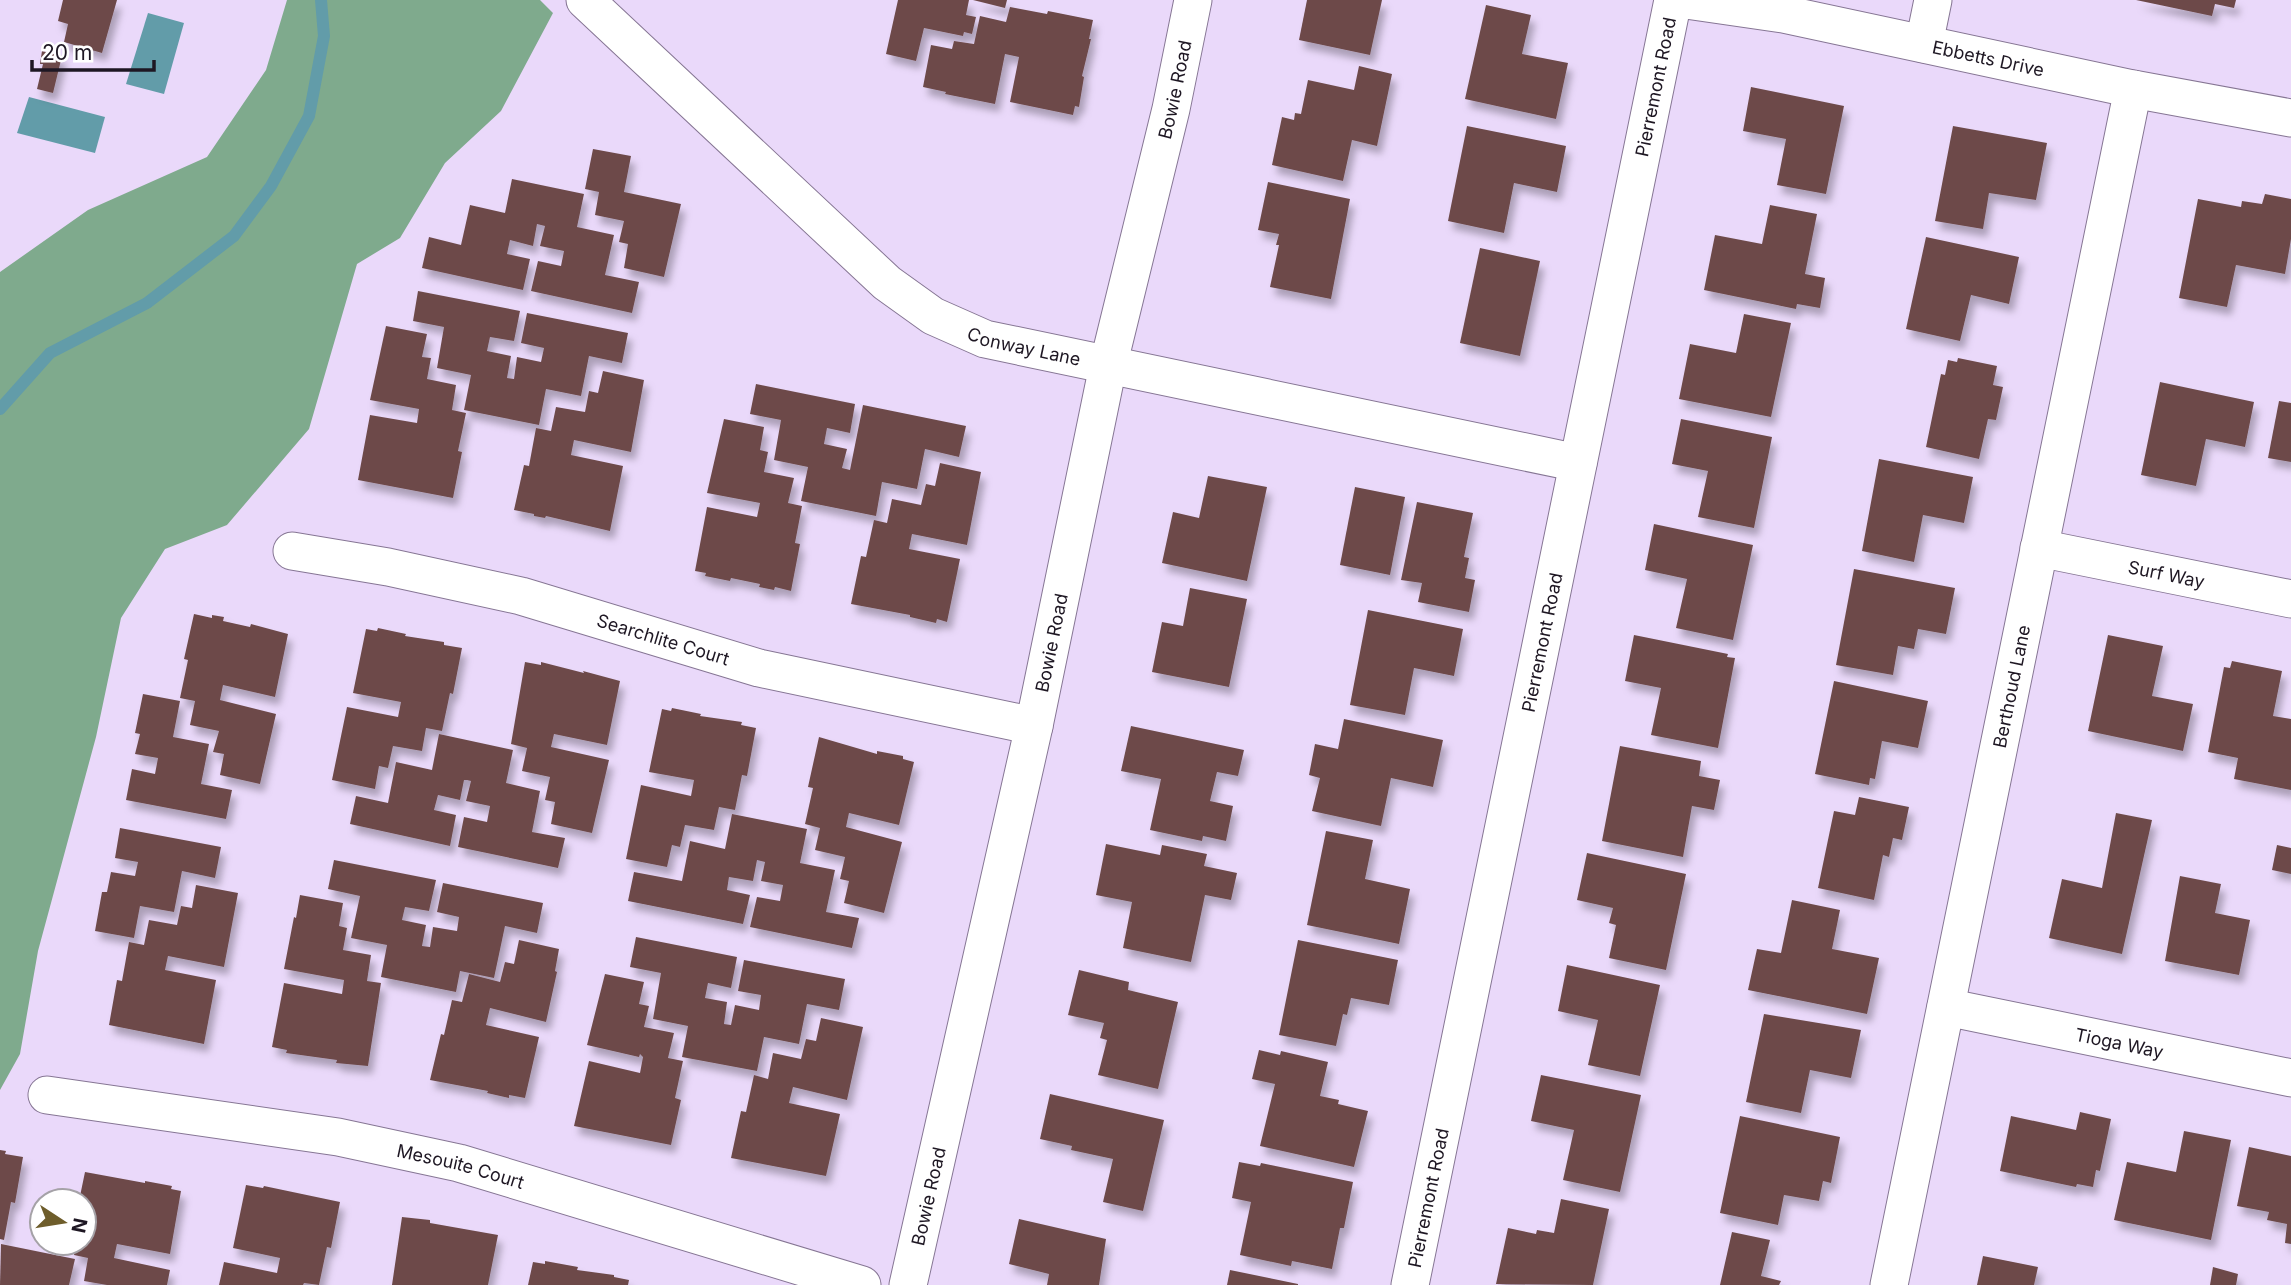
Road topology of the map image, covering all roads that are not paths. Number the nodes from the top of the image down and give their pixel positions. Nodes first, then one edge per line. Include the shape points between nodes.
1 (585, 0) edge
2 (1194, 0) edge
3 (1673, 0) edge
4 (1686, 0) edge
5 (1933, 0) edge
6 (1924, 44) junction
7 (2133, 89) junction
8 (2291, 118) edge
9 (1108, 366) junction
10 (1578, 463) junction
11 (2039, 548) junction
12 (292, 551) dead end
13 (2291, 599) edge
14 (1034, 726) junction
15 (1946, 1007) junction
16 (2291, 1078) edge
17 (47, 1095) dead end
18 (862, 1285) edge
19 (908, 1285) edge
20 (1410, 1285) edge
21 (1889, 1285) edge

1 - 9 street, Conway Lane via 887,283 933,316 985,339
2 - 9 street, Bowie Road
3 - 10 street, Pierremont Road
4 - 6 street, Ebbetts Drive via 1783,14
5 - 6 street
6 - 7 street, Ebbetts Drive
7 - 8 street, Ebbetts Drive
7 - 11 street, Berthoud Lane
9 - 10 street, Conway Lane
9 - 14 street, Bowie Road
10 - 20 street, Pierremont Road
11 - 13 street, Surf Way
11 - 15 street, Berthoud Lane
12 - 14 street, Searchlite Court via 521,596 759,668
14 - 19 street, Bowie Road
15 - 16 street, Tioga Way
15 - 21 street, Berthoud Lane
17 - 18 street, Mesouite Court via 338,1137 458,1163

